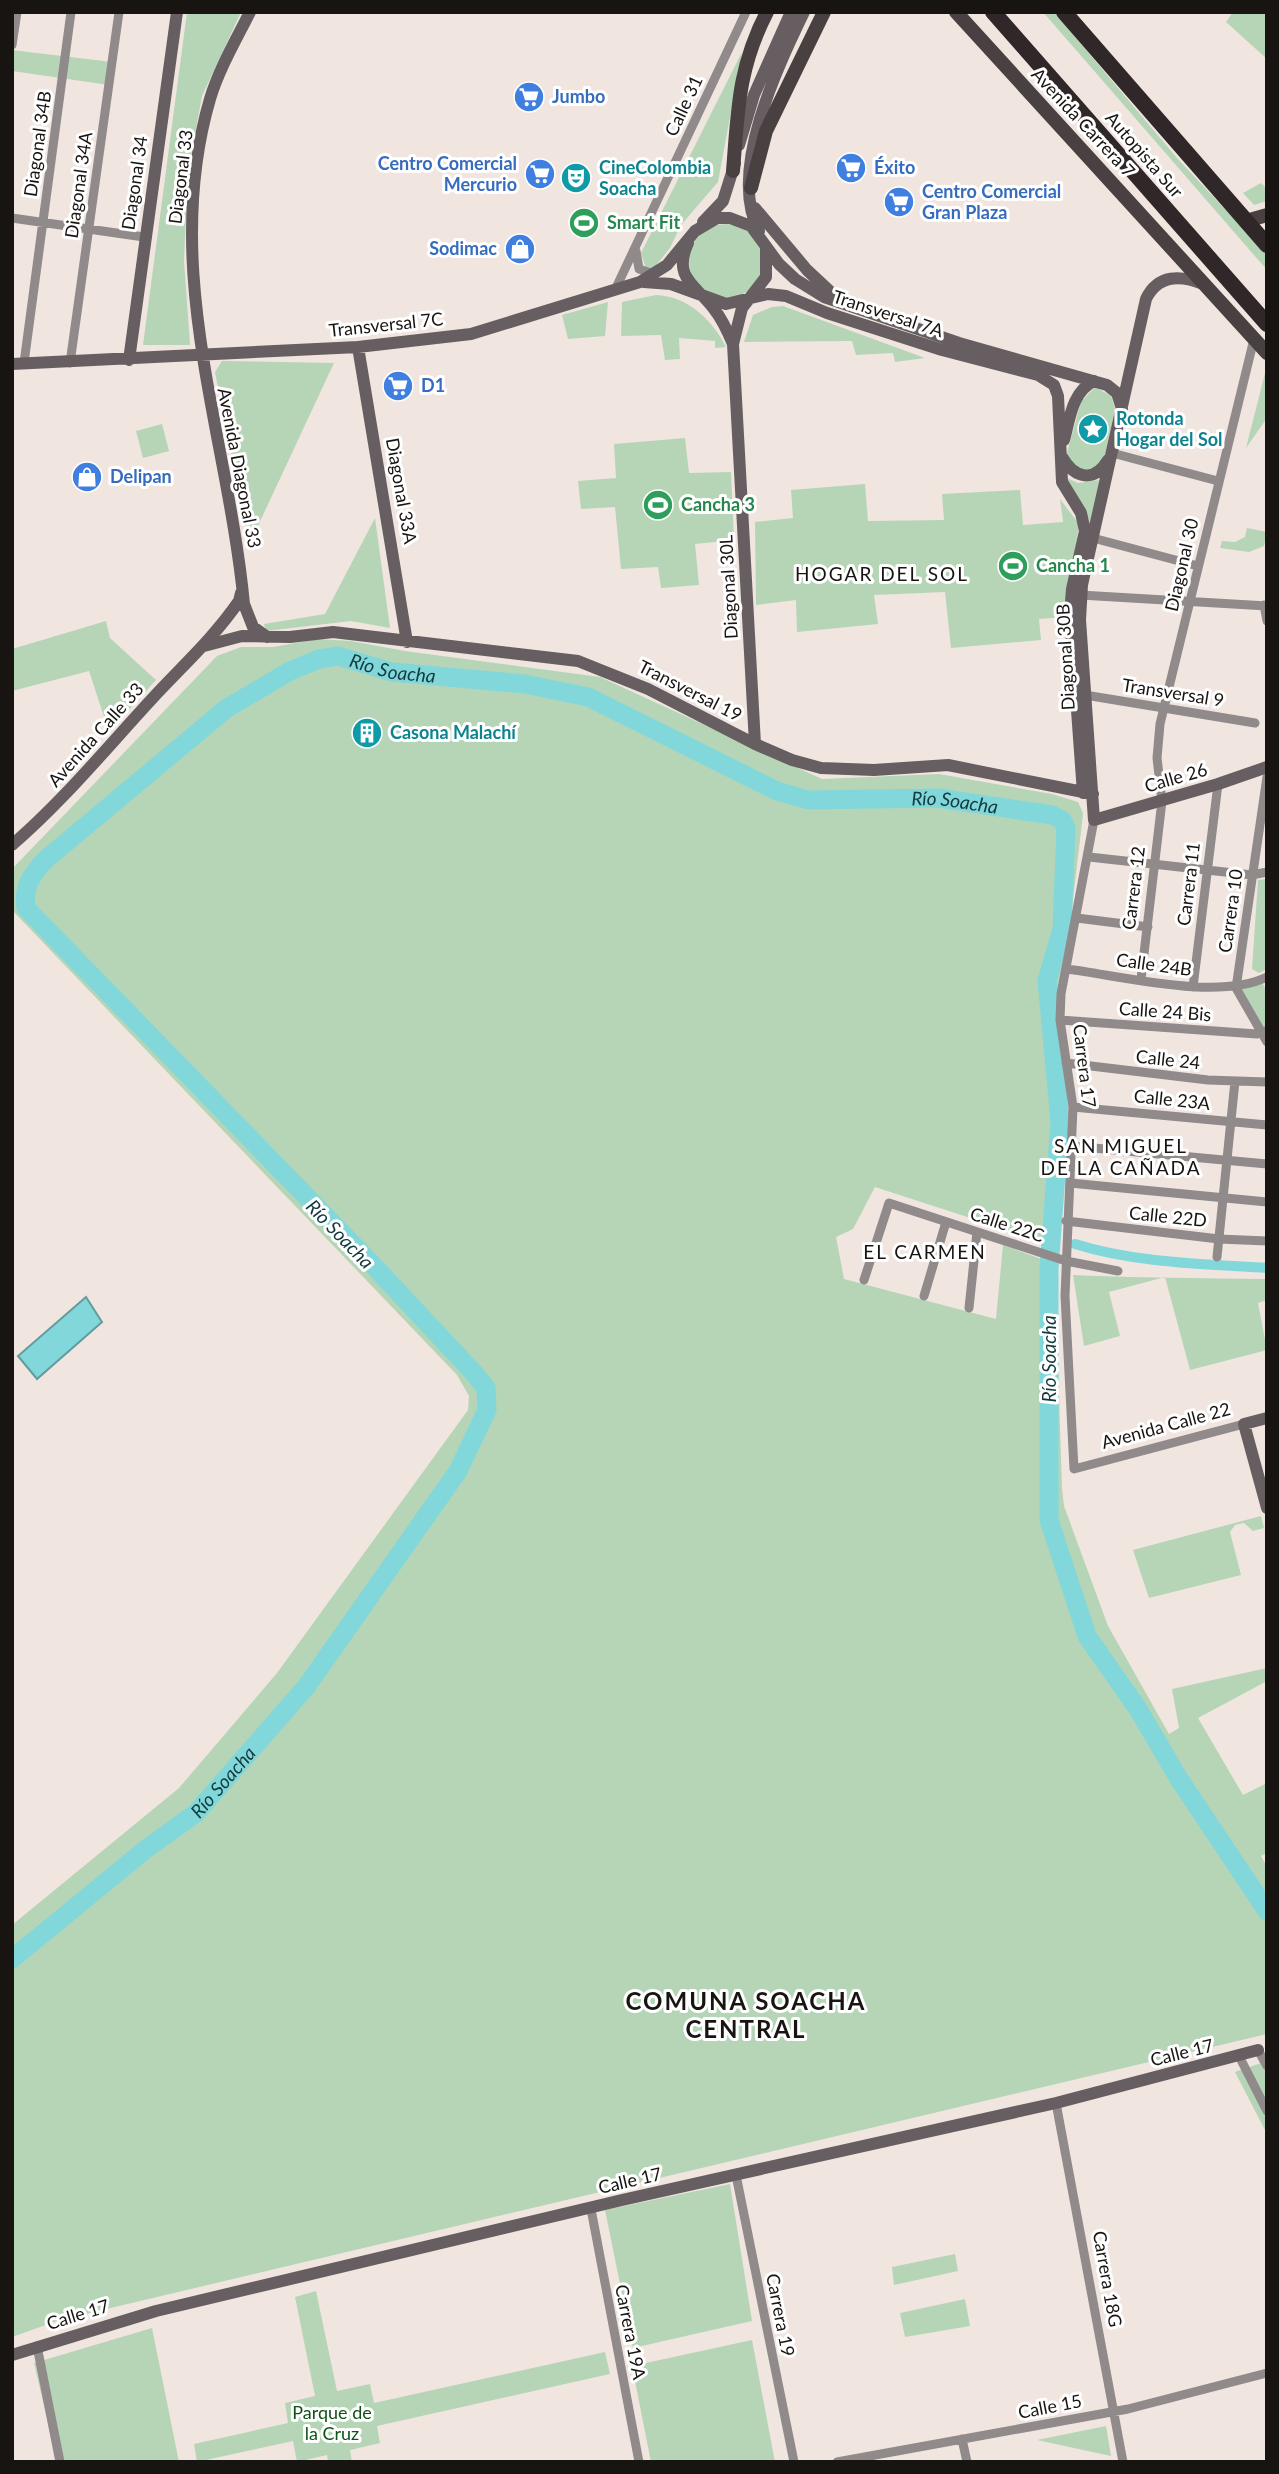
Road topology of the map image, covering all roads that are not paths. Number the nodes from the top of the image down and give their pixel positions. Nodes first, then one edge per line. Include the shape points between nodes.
1 (17, 12) edge
2 (72, 12) edge
3 (119, 12) edge
4 (177, 12) edge
5 (250, 12) edge
6 (746, 12) edge
7 (767, 12) edge
8 (790, 12) edge
9 (804, 12) edge
10 (824, 12) edge
11 (956, 12) edge
12 (993, 12) edge
13 (1064, 12) edge
14 (12, 45) edge
15 (733, 171) junction
16 (751, 193) junction
17 (1267, 215) edge
18 (12, 218) edge
19 (1246, 221) junction
20 (43, 222) junction
21 (89, 230) junction
22 (695, 231) junction
23 (144, 237) junction
24 (764, 240) junction
25 (1267, 245) edge
26 (636, 246) junction
27 (655, 274) junction
28 (640, 282) junction
29 (1203, 284) junction
30 (615, 290) junction
31 (751, 296) junction
32 (704, 298) junction
33 (848, 306) junction
34 (1267, 324) edge
35 (1254, 340) junction
36 (733, 344) junction
37 (358, 347) junction
38 (1267, 353) edge
39 (200, 355) junction
40 (129, 360) junction
41 (70, 362) junction
42 (18, 364) edge
43 (1094, 381) junction
44 (1122, 409) junction
45 (1112, 453) junction
46 (1060, 454) junction
47 (1217, 481) junction
48 (1088, 537) junction
49 (1198, 566) junction
50 (243, 588) junction
51 (1080, 595) junction
52 (1191, 599) junction
53 (1265, 606) edge
54 (1267, 621) edge
55 (267, 637) junction
56 (407, 642) junction
57 (204, 646) junction
58 (1085, 695) junction
59 (1164, 708) junction
60 (1255, 723) dead end
61 (755, 744) junction
62 (1267, 767) edge
63 (1267, 777) edge
64 (1218, 784) junction
65 (1088, 794) junction
66 (1162, 801) junction
67 (1094, 820) junction
68 (12, 845) edge
69 (1089, 857) junction
70 (1155, 864) junction
71 (1205, 869) junction
72 (1267, 872) edge
73 (1252, 875) junction
74 (1077, 918) junction
75 (1147, 927) junction
76 (1067, 969) junction
77 (1267, 977) edge
78 (1141, 979) junction
79 (1193, 987) junction
80 (1236, 988) junction
81 (1060, 1020) junction
82 (1265, 1035) edge
83 (1066, 1063) junction
84 (1235, 1081) junction
85 (1267, 1082) edge
86 (1073, 1107) junction
87 (1231, 1123) junction
88 (1267, 1125) edge
89 (1072, 1146) junction
90 (1227, 1162) junction
91 (1267, 1164) edge
92 (1070, 1183) junction
93 (1223, 1198) junction
94 (1267, 1202) edge
95 (1066, 1221) junction
96 (946, 1222) junction
97 (977, 1232) junction
98 (1219, 1239) junction
99 (1267, 1241) edge
100 (1217, 1257) dead end
101 (1062, 1260) junction
102 (1118, 1270) dead end
103 (864, 1280) dead end
104 (924, 1296) dead end
105 (969, 1308) dead end
106 (1267, 1418) edge
107 (1244, 1423) junction
108 (1074, 1469) joint
109 (1267, 1508) edge
110 (1258, 2050) joint
111 (1239, 2056) junction
112 (1267, 2067) edge
113 (1056, 2103) junction
114 (1267, 2111) edge
115 (736, 2175) junction
116 (591, 2209) junction
117 (37, 2346) junction
118 (12, 2355) edge
119 (1267, 2373) edge
120 (1114, 2412) junction
121 (962, 2439) junction
122 (912, 2449) junction
123 (865, 2459) edge
124 (60, 2462) edge
125 (639, 2462) edge
126 (794, 2462) edge
127 (837, 2462) edge
128 (914, 2462) edge
129 (967, 2462) edge
130 (1123, 2462) edge

1 - 14 street
2 - 20 street, Diagonal 34B
3 - 21 street, Diagonal 34A
4 - 23 main road, Diagonal 34
5 - 39 main road, Diagonal 33 via 210,100 199,156 191,259
6 - 26 street, Calle 31
7 - 15 main road via 743,72
8 - 15 main road via 754,95
9 - 16 main road via 762,111
10 - 16 main road via 766,131
11 - 29 main road, Avenida Carrera 7
12 - 34 highway, Autopista Sur
13 - 19 highway, Autopista Sur
15 - 22 main road via 723,201
16 - 24 main road via 753,218
16 - 33 main road via 765,223 807,270
17 - 19 main road
18 - 20 street
19 - 25 highway, Autopista Sur
20 - 21 street
20 - 42 street, Diagonal 34B
21 - 23 street
21 - 41 street, Diagonal 34A
22 - 24 main road, Transversal 7C via 717,218 730,218 751,226
22 - 27 main road, Transversal 7C
22 - 32 main road via 683,254 683,266 692,288
23 - 40 main road, Diagonal 34
24 - 31 main road via 769,266
24 - 33 main road, Transversal 7A via 795,279
26 - 27 street via 639,269
26 - 30 street, Calle 31
27 - 28 main road, Transversal 7C
28 - 30 main road, Transversal 7C
28 - 32 main road, Transversal 7C via 671,284
29 - 35 main road, Avenida Carrera 7
29 - 44 main road, Diagonal 30B via 1174,277 1150,292
30 - 37 main road, Transversal 7C via 471,334
31 - 32 main road, Transversal 7A via 726,304
31 - 36 main road via 742,308
31 - 46 main road, Transversal 7A via 786,296 942,350 1047,379 1057,391
32 - 36 main road
33 - 43 main road, Transversal 7A
35 - 38 main road, Avenida Carrera 7
35 - 47 street, Diagonal 30
36 - 61 main road, Diagonal 30L
37 - 39 main road, Transversal 7C
37 - 56 main road, Diagonal 33A
39 - 40 main road, Transversal 7C
39 - 50 main road, Avenida Diagonal 33
40 - 41 main road
41 - 42 main road
43 - 44 main road via 1113,388
43 - 46 main road via 1076,397
44 - 45 main road, Diagonal 30B
45 - 46 main road via 1098,473 1086,477 1071,471
45 - 47 street
45 - 48 main road, Diagonal 30B
46 - 48 main road via 1064,488
47 - 49 street, Diagonal 30
48 - 49 street
48 - 51 main road, Diagonal 30B
48 - 65 main road, Diagonal 30B via 1072,589 1070,614
49 - 52 street, Diagonal 30
50 - 55 main road, Avenida Diagonal 33 via 249,619
50 - 57 main road, Avenida Calle 33 via 239,601
51 - 52 street
51 - 58 main road, Diagonal 30B
52 - 53 street
52 - 59 street, Diagonal 30
53 - 54 street
55 - 56 main road, Transversal 19 via 333,632
55 - 57 main road, Transversal 19 via 242,636
56 - 61 main road, Transversal 19 via 578,661 648,689
57 - 68 main road, Avenida Calle 33 via 76,786
58 - 59 street, Transversal 9
58 - 65 main road, Diagonal 30B
59 - 60 street, Transversal 9
59 - 66 street, Diagonal 30 via 1157,758
61 - 65 main road, Transversal 19 via 821,768 948,765
62 - 64 main road, Calle 26
63 - 73 street, Carrera 10
64 - 66 main road, Calle 26
64 - 71 street, Carrera 11
65 - 67 main road, Carrera 17
66 - 67 main road, Calle 26
66 - 70 street, Carrera 12
67 - 69 street, Carrera 17
69 - 70 street
69 - 74 street, Carrera 17
70 - 71 street
70 - 75 street, Carrera 12
71 - 73 street
71 - 79 street, Carrera 11
72 - 73 street
73 - 80 street, Carrera 10
74 - 75 street, Calle 24B
74 - 76 street, Carrera 17
75 - 78 street, Carrera 12
76 - 78 street, Calle 24B
76 - 81 street, Carrera 17
77 - 80 street
78 - 79 street, Calle 24B
79 - 80 street, Calle 24B
80 - 82 street
81 - 82 street, Calle 24 Bis
81 - 83 street, Carrera 17
83 - 84 street, Calle 24
83 - 86 street, Carrera 17
84 - 85 street, Calle 24
84 - 87 street
86 - 87 street, Calle 23A
86 - 89 street, Carrera 17
87 - 88 street, Calle 23A
87 - 90 street
89 - 90 street
89 - 92 street, Carrera 17
90 - 91 street
90 - 93 street
92 - 93 street
92 - 95 street, Carrera 17
93 - 94 street
93 - 98 street
95 - 98 street, Calle 22D
95 - 101 street, Carrera 17
96 - 97 street, Calle 22C
96 - 103 street, Calle 22C via 889,1203
96 - 104 street
97 - 101 street, Calle 22C
97 - 105 street
98 - 99 street, Calle 22D
98 - 100 street
101 - 102 street, Calle 22C
101 - 108 street, Carrera 17
106 - 107 main road, Avenida Calle 22
107 - 108 street, Avenida Calle 22
107 - 109 main road
110 - 111 main road, Calle 17
110 - 112 street
111 - 113 main road, Calle 17
111 - 114 street
113 - 115 main road, Calle 17
113 - 120 street, Carrera 18G
115 - 116 main road, Calle 17
115 - 126 street, Carrera 19
116 - 117 main road, Calle 17 via 156,2311
116 - 125 street, Carrera 19A
117 - 118 main road, Calle 17
117 - 124 street
119 - 120 street, Calle 15
120 - 121 street, Calle 15
120 - 130 street, Carrera 18G
121 - 122 street, Calle 15
121 - 129 street
122 - 123 street, Calle 15
122 - 128 street
123 - 127 street, Calle 15

